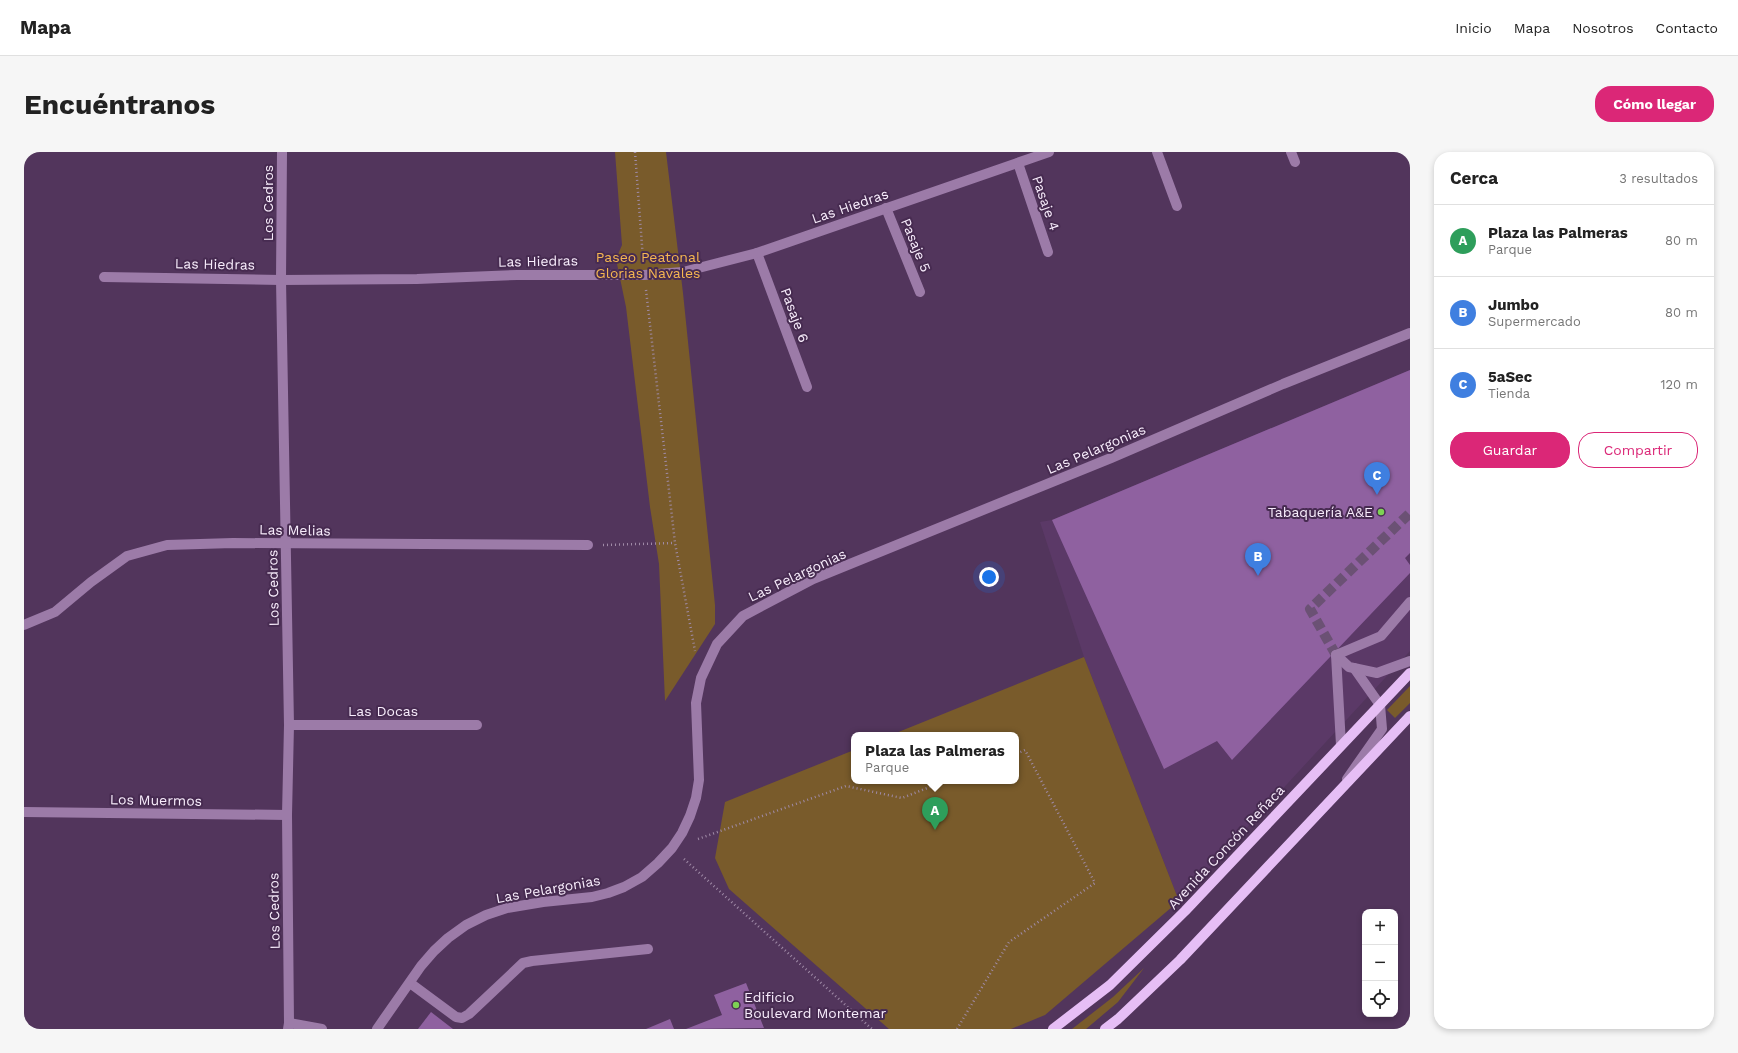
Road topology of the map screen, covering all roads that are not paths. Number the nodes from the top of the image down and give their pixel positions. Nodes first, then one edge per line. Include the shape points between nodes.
1 (282, 152) edge
2 (1049, 152) edge
3 (1157, 152) edge
4 (1018, 163) junction
5 (1177, 206) dead end
6 (886, 208) junction
7 (1048, 252) dead end
8 (757, 253) junction
9 (104, 277) dead end
10 (281, 280) junction
11 (920, 292) dead end
12 (1410, 333) edge
13 (807, 388) dead end
14 (286, 543) junction
15 (588, 545) road end
16 (1410, 602) edge
17 (24, 625) edge
18 (1336, 655) junction
19 (1410, 661) edge
20 (1354, 668) junction
21 (1410, 673) edge
22 (1380, 705) junction
23 (1410, 716) edge
24 (289, 725) junction
25 (477, 725) dead end
26 (1341, 745) junction
27 (1333, 798) junction
28 (24, 812) edge
29 (287, 815) junction
30 (648, 949) dead end
31 (410, 983) junction
32 (288, 1026) edge
33 (322, 1029) edge
34 (377, 1029) edge
35 (1053, 1029) edge
36 (1105, 1029) edge

1 - 10 street, Los Cedros
2 - 4 street, Las Hiedras
3 - 5 street
4 - 6 street, Las Hiedras
4 - 7 street, Pasaje 4
6 - 8 street, Las Hiedras
6 - 11 street, Pasaje 5
8 - 10 street, Las Hiedras via 683,272 644,275
8 - 13 street, Pasaje 6
9 - 10 street, Las Hiedras
10 - 14 street, Los Cedros
12 - 31 street, Las Pelargonias via 813,579 743,616 717,644 700,678 696,703 699,780 690,816 672,848 642,877 608,893 507,908 466,925 434,951
14 - 15 street, Las Melias
14 - 17 street, Las Melias via 167,545 127,556 55,612
14 - 24 street, Los Cedros
16 - 18 street via 1381,636
18 - 20 street via 1349,668
18 - 26 street
19 - 20 street via 1377,673
20 - 22 street
21 - 22 main road, Avenida Concón Reñaca
22 - 26 main road, Avenida Concón Reñaca
22 - 27 street via 1382,729
23 - 27 main road
24 - 25 street, Las Docas
24 - 29 street, Los Cedros
26 - 35 main road, Avenida Concón Reñaca via 1185,911 1110,985
27 - 36 main road via 1180,960
28 - 29 street, Los Muermos
29 - 32 street, Los Cedros
30 - 31 street via 523,963 462,1018 456,1017
31 - 34 street, Las Pelargonias
32 - 33 street, Los Cedros

